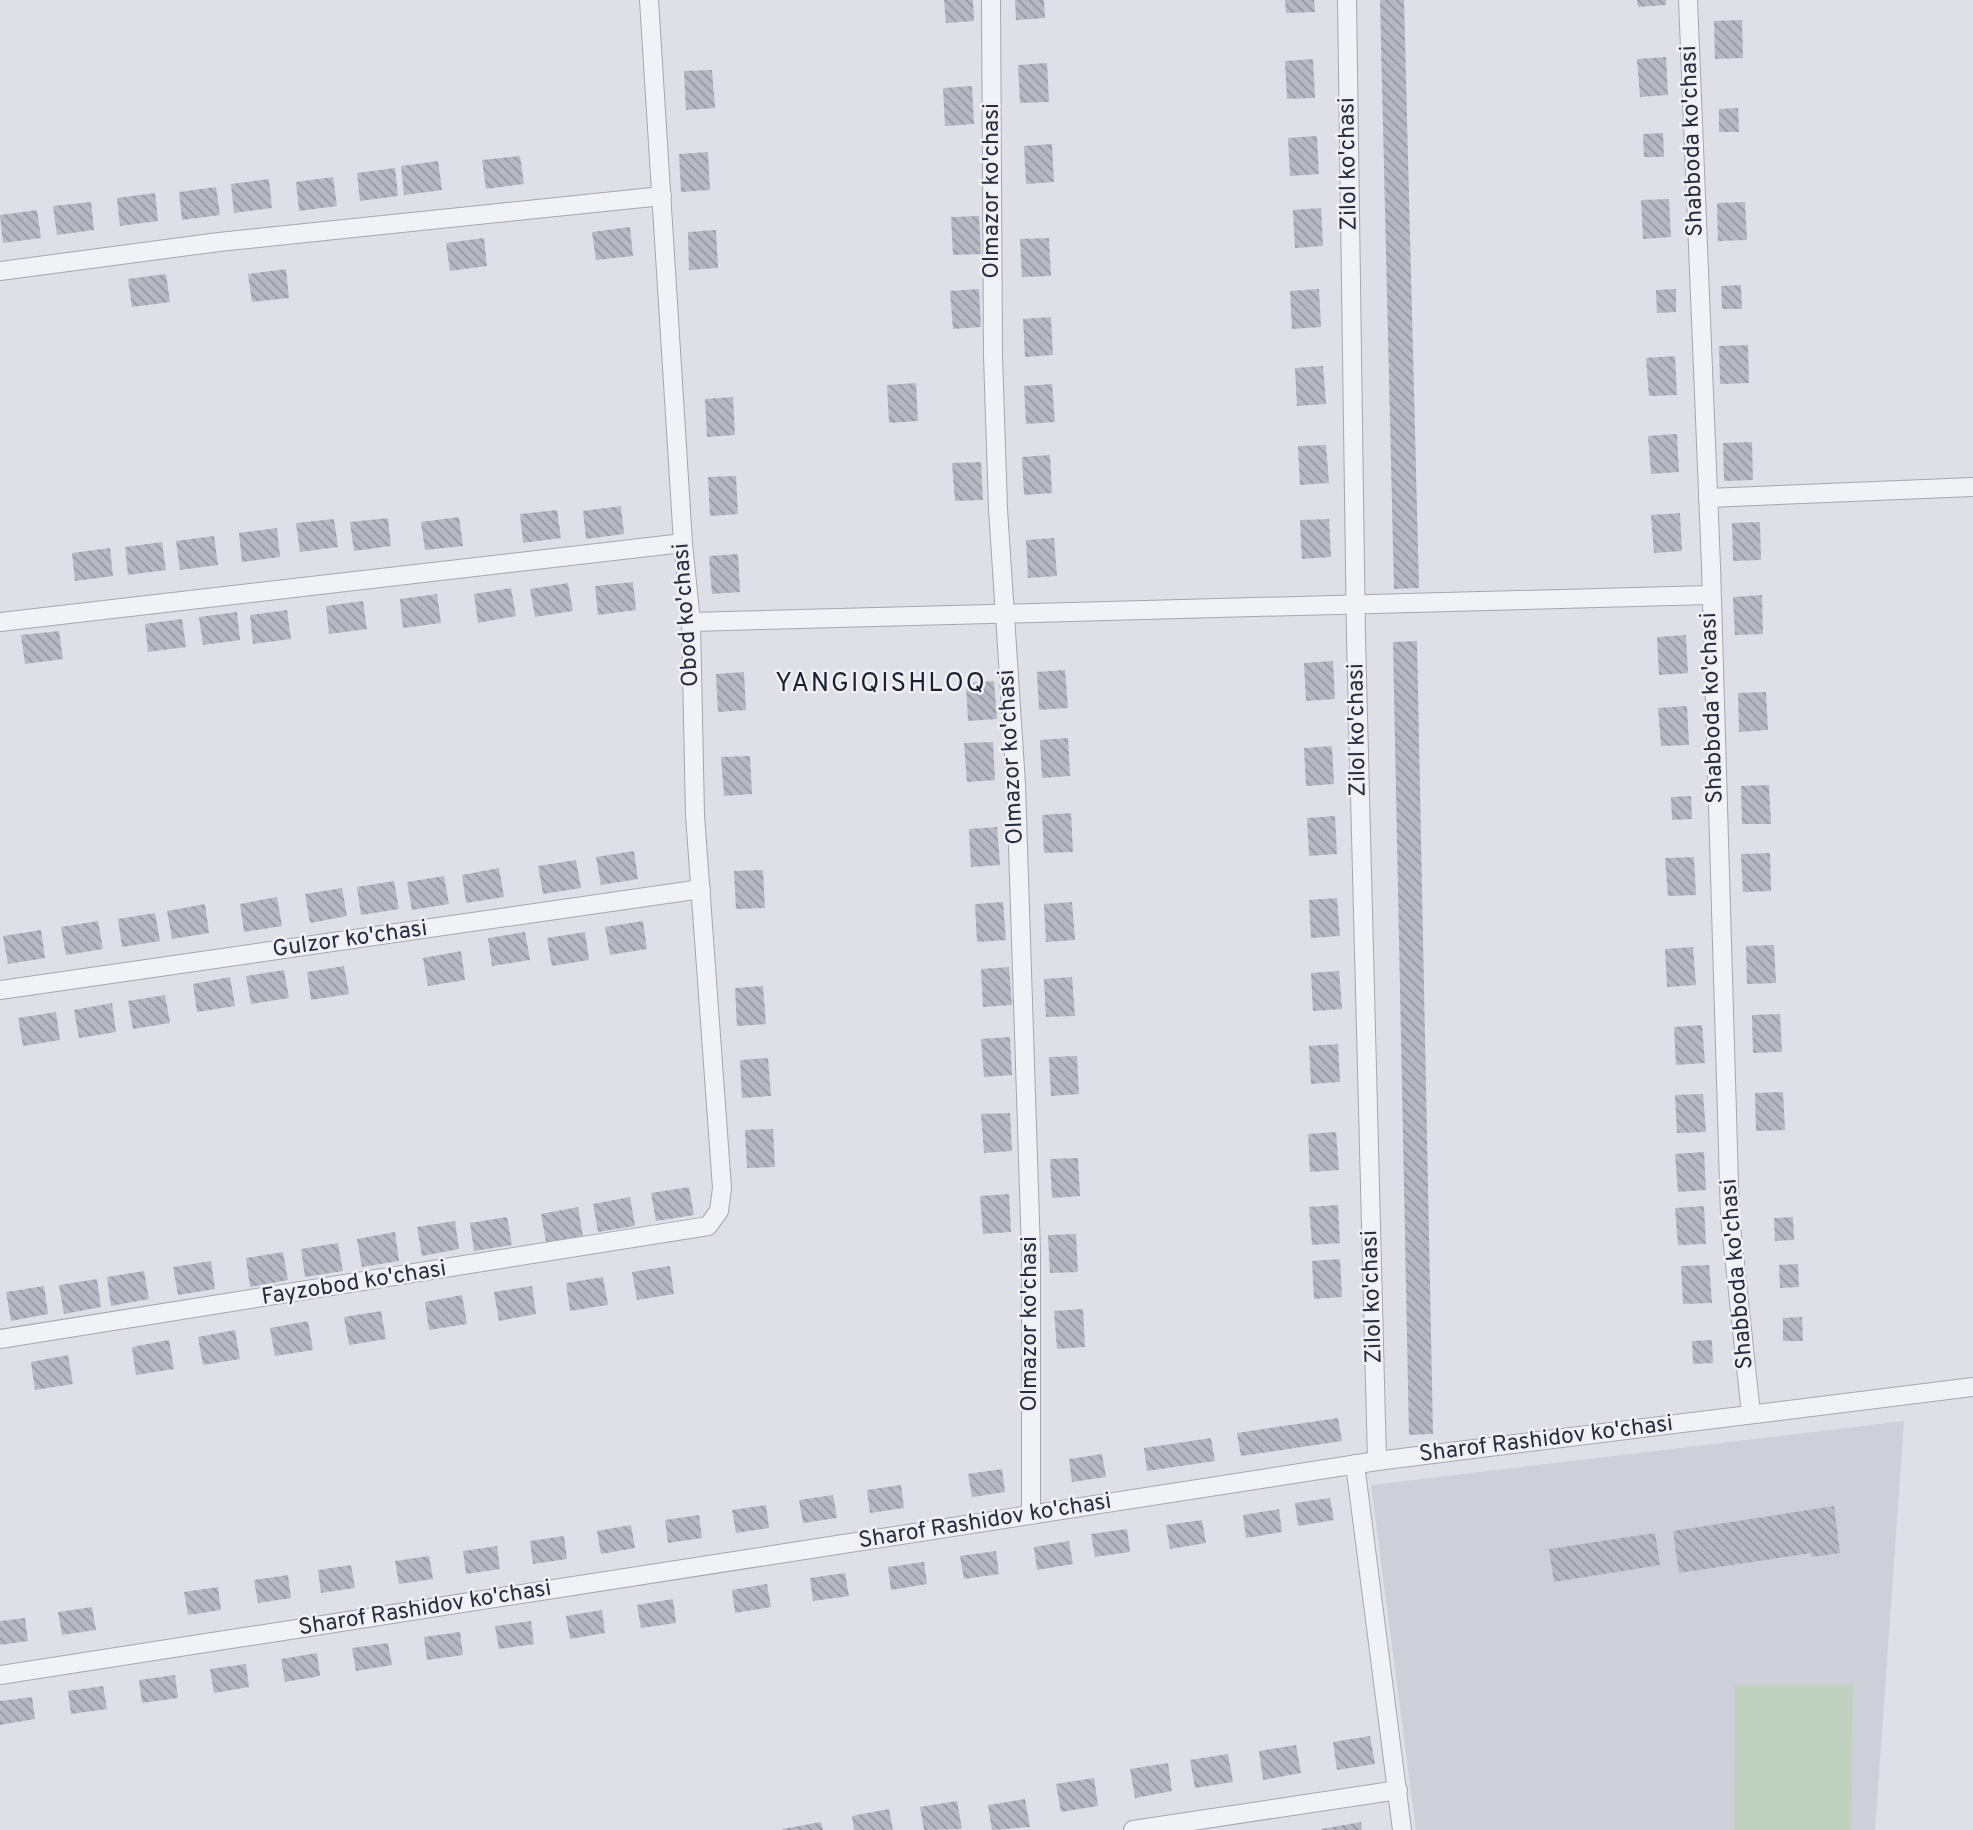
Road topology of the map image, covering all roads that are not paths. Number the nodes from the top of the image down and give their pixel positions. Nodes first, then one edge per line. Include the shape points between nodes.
1 (649, 0) edge
2 (991, 0) edge
3 (1347, 0) edge
4 (1688, 0) edge
5 (662, 196) junction
6 (0, 271) edge
7 (1973, 487) edge
8 (1708, 498) junction
9 (682, 543) junction
10 (1710, 594) junction
11 (1356, 606) junction
12 (1003, 611) junction
13 (0, 622) edge
14 (691, 622) junction
15 (701, 889) junction
16 (0, 990) edge
17 (708, 1226) joint
18 (0, 1339) edge
19 (1973, 1387) edge
20 (1751, 1414) junction
21 (1377, 1461) junction
22 (1355, 1464) junction
23 (1031, 1515) junction
24 (0, 1675) edge
25 (1398, 1790) junction
26 (1133, 1830) edge
27 (1402, 1830) edge

1 - 5 street, Obod ko'chasi
2 - 12 street, Olmazor ko'chasi via 993,356
3 - 11 street, Zilol ko'chasi
4 - 8 street, Shabboda ko'chasi
5 - 6 street via 233,241
5 - 9 street, Obod ko'chasi
7 - 8 street
8 - 10 street, Shabboda ko'chasi
9 - 13 street
9 - 14 street, Obod ko'chasi
10 - 11 street
10 - 20 street, Shabboda ko'chasi via 1730,1217
11 - 12 street
11 - 21 street, Zilol ko'chasi
12 - 14 street
12 - 23 street, Olmazor ko'chasi via 1016,785 1031,1252
14 - 15 street, Obod ko'chasi
15 - 16 street, Gulzor ko'chasi
15 - 17 street, Obod ko'chasi via 722,1188 719,1212
17 - 18 street, Fayzobod ko'chasi
19 - 20 street, Sharof Rashidov ko'chasi
20 - 21 street, Sharof Rashidov ko'chasi
21 - 22 street, Sharof Rashidov ko'chasi
22 - 23 street, Sharof Rashidov ko'chasi
22 - 25 street
23 - 24 street, Sharof Rashidov ko'chasi
25 - 26 street
25 - 27 street

